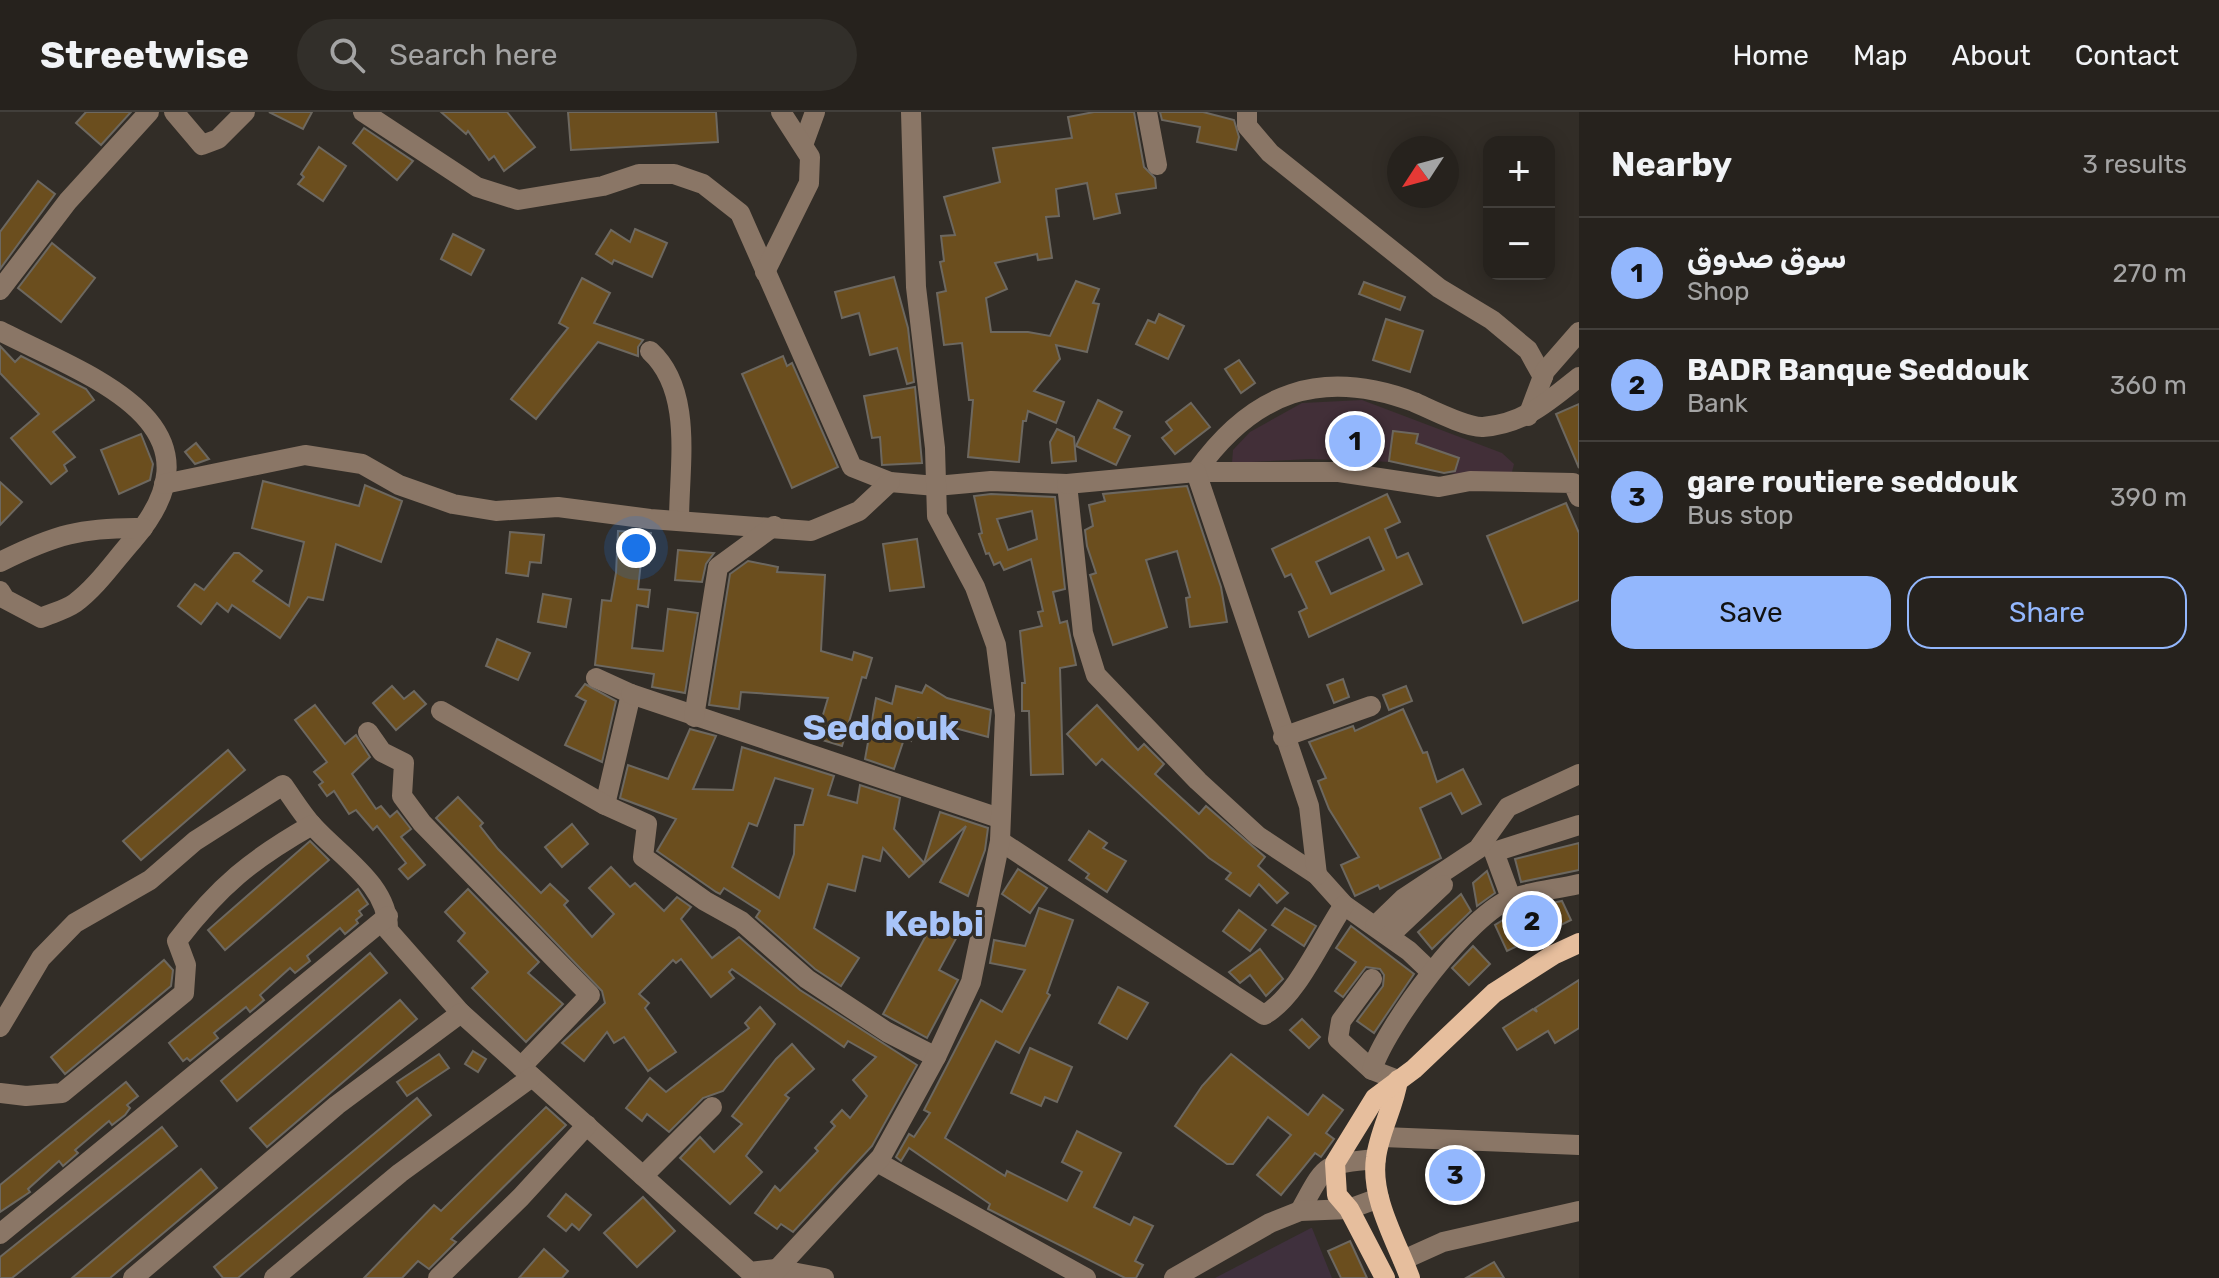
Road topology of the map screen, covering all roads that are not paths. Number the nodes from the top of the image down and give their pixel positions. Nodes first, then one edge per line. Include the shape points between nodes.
1 (149, 112) edge
2 (174, 112) edge
3 (245, 112) edge
4 (363, 112) edge
5 (781, 112) edge
6 (815, 112) edge
7 (911, 112) edge
8 (1147, 112) edge
9 (1247, 112) edge
10 (803, 145) junction
11 (1157, 165) dead end
12 (765, 272) junction
13 (0, 290) edge
14 (0, 331) edge
15 (1579, 332) edge
16 (650, 351) dead end
17 (1543, 377) junction
18 (1579, 377) edge
19 (1527, 418) junction
20 (1196, 472) junction
21 (890, 482) junction
22 (164, 484) junction
23 (1067, 484) junction
24 (936, 486) junction
25 (1577, 487) edge
26 (679, 521) junction
27 (774, 526) junction
28 (143, 528) junction
29 (0, 562) edge
30 (0, 591) edge
31 (596, 678) dead end
32 (631, 694) junction
33 (1371, 706) dead end
34 (441, 711) dead end
35 (694, 717) junction
36 (368, 732) dead end
37 (1283, 737) junction
38 (1579, 774) edge
39 (605, 805) junction
40 (999, 818) junction
41 (312, 825) junction
42 (1579, 825) edge
43 (1000, 841) junction
44 (1494, 852) junction
45 (1317, 875) junction
46 (1579, 884) edge
47 (1511, 898) junction
48 (1344, 905) junction
49 (388, 916) junction
50 (1382, 931) junction
51 (1579, 943) edge
52 (1431, 972) junction
53 (1372, 979) dead end
54 (461, 1013) junction
55 (0, 1027) edge
56 (936, 1057) junction
57 (1372, 1070) junction
58 (527, 1072) junction
59 (1398, 1080) junction
60 (0, 1093) edge
61 (712, 1107) dead end
62 (587, 1125) junction
63 (1383, 1137) junction
64 (1579, 1145) edge
65 (1376, 1159) junction
66 (877, 1162) junction
67 (1335, 1163) junction
68 (643, 1176) junction
69 (1379, 1198) junction
70 (1349, 1209) junction
71 (1300, 1211) junction
72 (1579, 1211) edge
73 (0, 1234) edge
74 (1407, 1269) edge
75 (773, 1274) edge
76 (133, 1278) edge
77 (274, 1278) edge
78 (438, 1278) edge
79 (824, 1278) edge
80 (1086, 1278) edge
81 (1174, 1278) edge
82 (1385, 1278) edge

1 - 13 street via 68,201
2 - 3 street via 202,145 218,139
4 - 12 street via 477,187 518,200 603,186 639,174 674,174 703,184 740,213
5 - 10 street
6 - 10 street
7 - 24 street via 916,287
8 - 11 street
9 - 17 street via 1247,126 1270,153 1439,288 1492,320 1528,350
10 - 12 street via 810,157 809,183
12 - 21 street via 852,467
14 - 22 street via 111,385 150,420 167,462
15 - 17 street
16 - 26 street via 664,364 680,406
17 - 19 street
18 - 19 street
19 - 20 street via 1480,427 1386,391 1339,384 1285,397 1239,421
20 - 23 street
20 - 25 street via 1339,472 1439,487 1470,481
20 - 37 street
21 - 24 street
21 - 27 street via 859,511 811,531
22 - 26 street via 305,455 362,464 399,485 453,504 496,511 558,507
22 - 28 street
23 - 24 street via 991,481
23 - 45 street via 1083,633 1096,675 1248,827
24 - 40 street via 937,516 975,587 996,645 1005,715
26 - 27 street
27 - 35 street via 718,567
28 - 29 street via 95,527 44,540
28 - 30 street via 74,603 41,618
31 - 32 street
32 - 35 street
32 - 39 street
33 - 37 street
34 - 39 street
35 - 40 street
36 - 58 street via 382,752 404,763 402,796 422,823 590,995
37 - 45 street via 1309,806
38 - 50 street via 1508,807 1478,849 1404,898
39 - 56 street via 647,824 643,857 656,868 741,921 807,979
40 - 43 street
41 - 49 street via 367,878
41 - 55 street via 283,785 195,841 150,880 75,923 41,958
41 - 60 street via 258,855 199,913 177,941 186,965 184,993 153,1021 62,1093
42 - 44 street
43 - 48 street via 1264,1015 1293,987
43 - 56 street via 971,982
44 - 47 street
44 - 50 street
45 - 48 street
46 - 47 street
47 - 52 street
48 - 50 street
49 - 54 street via 388,930
49 - 73 street
50 - 52 street
51 - 59 main road via 1494,993
52 - 57 street via 1378,1049
53 - 57 street via 1341,1021 1338,1039
54 - 58 street
54 - 76 street via 337,1105
56 - 66 street
57 - 59 street
58 - 62 street
58 - 77 street
59 - 63 main road
59 - 67 main road via 1375,1098
61 - 68 street
62 - 68 street
62 - 78 street
63 - 64 street
63 - 65 main road
65 - 67 street
65 - 69 main road
66 - 75 street
66 - 80 street
67 - 70 main road via 1337,1195
67 - 71 street via 1319,1177
68 - 75 street via 750,1272
69 - 70 street
69 - 74 main road
70 - 71 street
70 - 82 main road
71 - 81 street
72 - 74 street via 1443,1242
75 - 79 street

